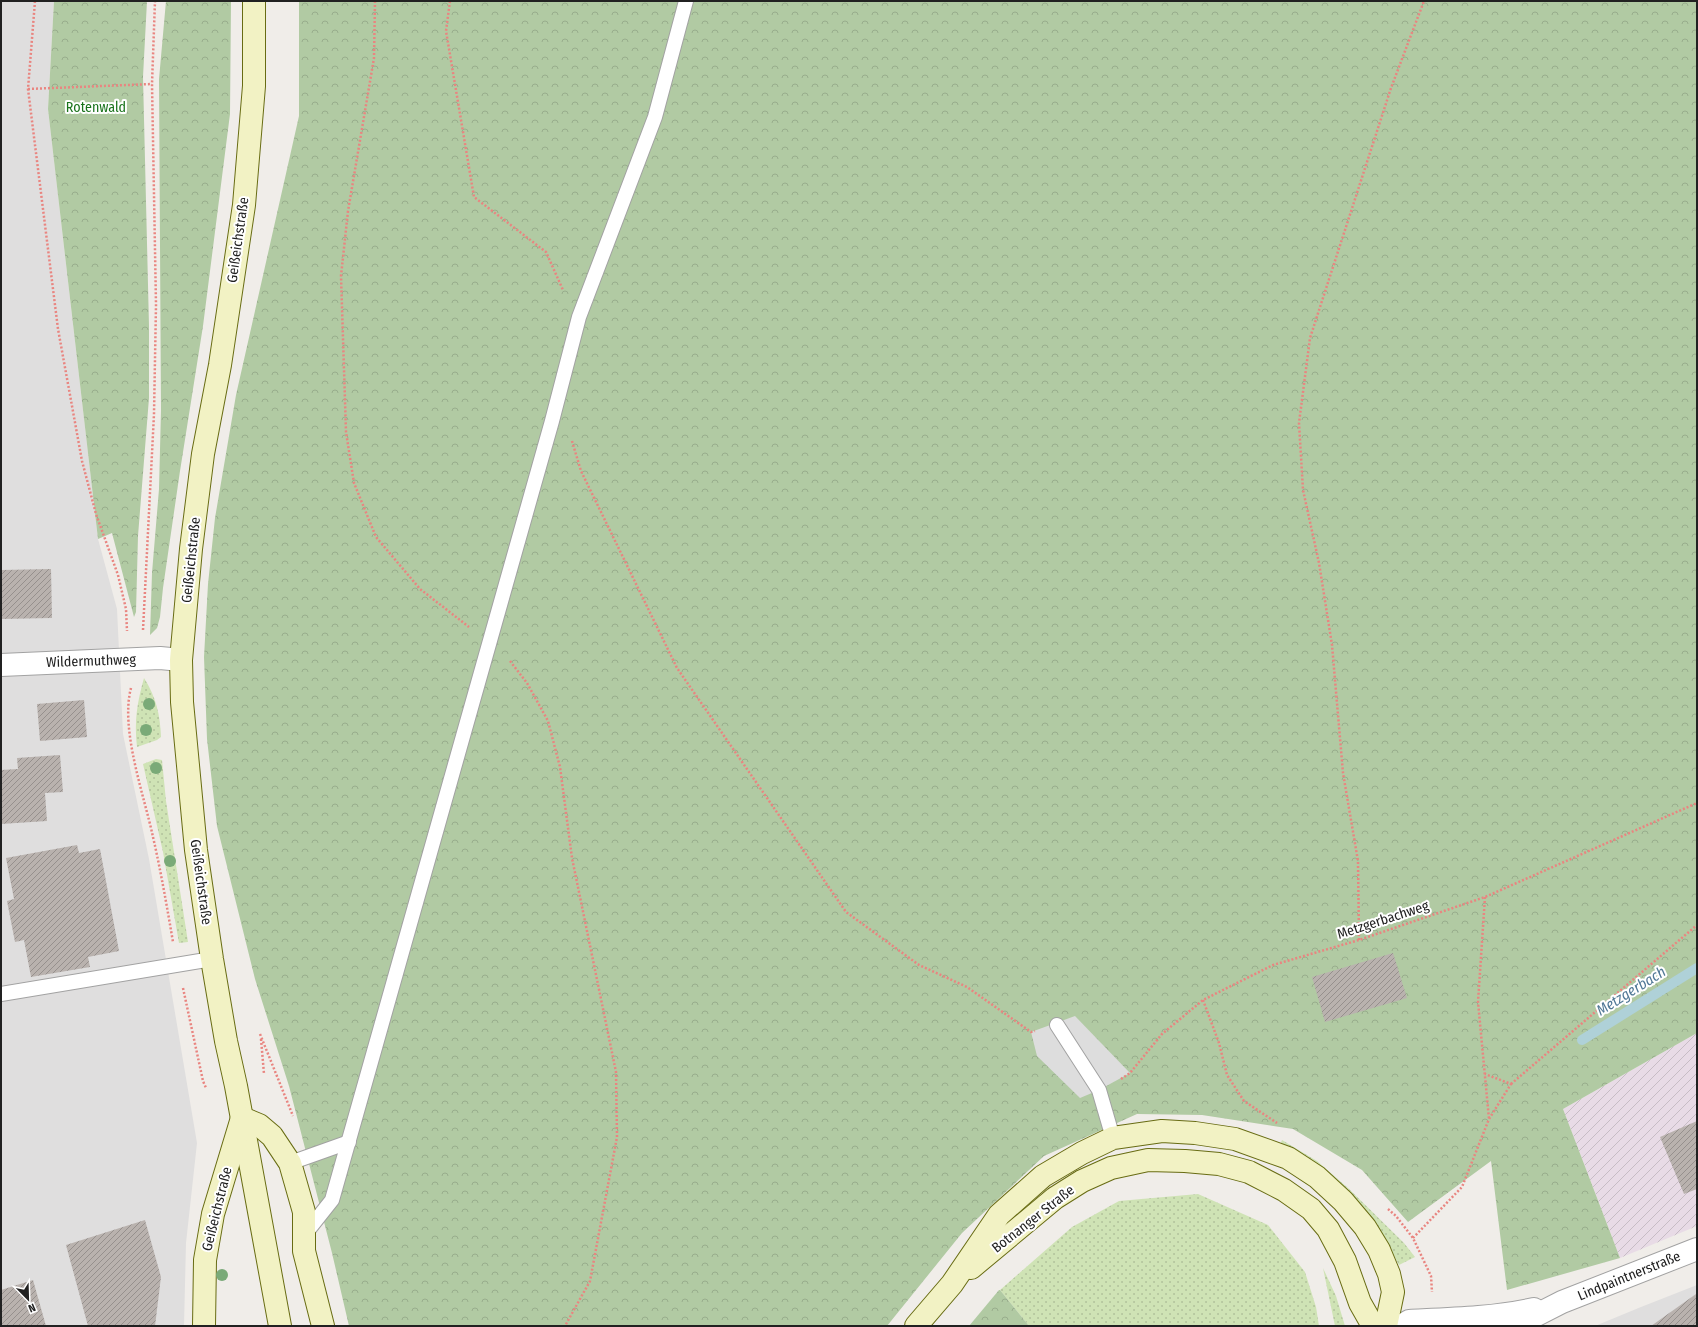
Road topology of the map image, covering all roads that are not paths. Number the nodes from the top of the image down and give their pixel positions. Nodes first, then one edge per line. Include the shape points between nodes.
1 (254, 1) edge
2 (686, 1) edge
3 (181, 660) junction
4 (1, 665) edge
5 (212, 959) junction
6 (1, 994) edge
7 (1057, 1025) road end
8 (242, 1118) junction
9 (1113, 1138) junction
10 (349, 1142) junction
11 (298, 1160) junction
12 (305, 1234) junction
13 (1697, 1249) edge
14 (952, 1284) junction
15 (1391, 1297) junction
16 (1562, 1302) junction
17 (1405, 1323) edge
18 (204, 1326) edge
19 (280, 1326) edge
20 (323, 1326) edge
21 (916, 1326) edge
22 (1373, 1326) edge
23 (1386, 1326) edge
24 (1515, 1326) edge

1 - 3 main road, Geißeichstraße via 254,86 244,205 220,365 203,454
2 - 10 lane via 655,117 579,317
3 - 4 street, Wildermuthweg via 160,658
3 - 5 main road, Geißeichstraße via 182,702 196,850
5 - 6 lane
5 - 8 main road, Geißeichstraße
7 - 9 lane via 1099,1090
8 - 11 main road via 259,1125
8 - 18 main road, Geißeichstraße via 213,1214 205,1260
8 - 19 main road, Geißeichstraße
9 - 14 main road, Botnanger Straße via 1043,1176 999,1215
9 - 15 main road, Botnanger Straße via 1162,1131 1195,1133 1235,1139 1288,1158 1317,1176 1343,1200 1365,1227 1379,1250 1389,1274
10 - 11 lane
10 - 12 lane via 332,1200
11 - 12 main road
12 - 20 main road via 304,1250
13 - 16 street, Lindpaintnerstraße
14 - 21 main road, Botnanger Straße
14 - 22 main road, Botnanger Straße via 1055,1198 1082,1181 1111,1168 1148,1160 1219,1164 1249,1172 1284,1190 1311,1209 1335,1242 1360,1303
15 - 17 street, Lindpaintnerstraße
15 - 23 main road, Botnanger Straße
16 - 17 street, Lindpaintnerstraße via 1509,1314
16 - 24 street, Lindpaintnerstraße

